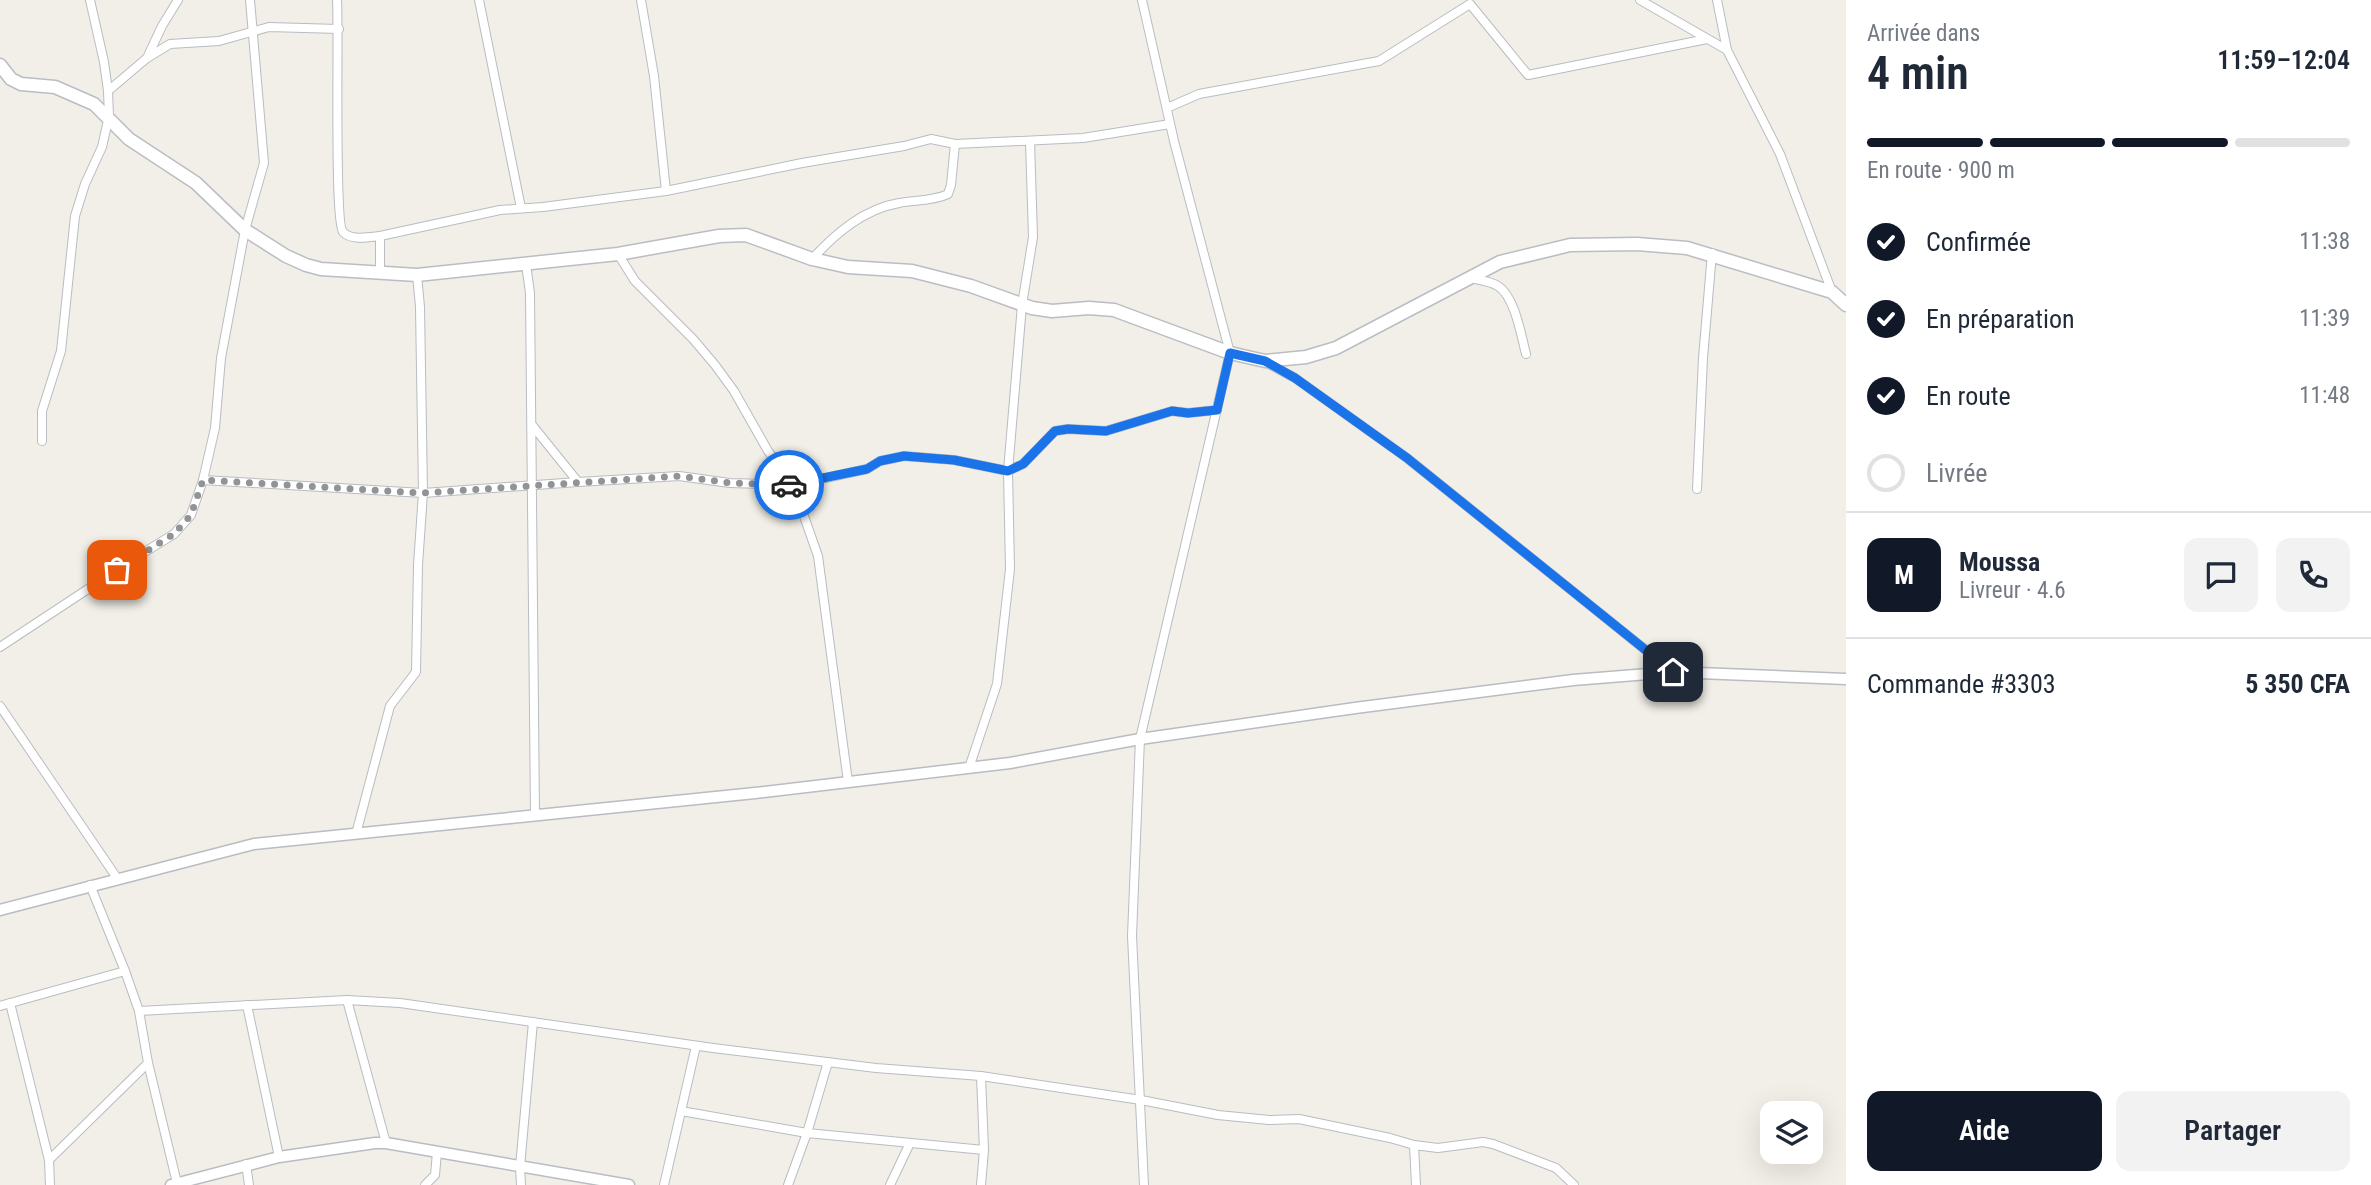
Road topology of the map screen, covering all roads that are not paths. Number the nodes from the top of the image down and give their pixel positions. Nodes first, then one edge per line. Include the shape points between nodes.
1 (90, 0) edge
2 (178, 0) edge
3 (250, 0) edge
4 (337, 0) edge
5 (479, 0) edge
6 (641, 0) edge
7 (1142, 0) edge
8 (1640, 0) edge
9 (1717, 0) edge
10 (339, 29) junction
11 (251, 33) junction
12 (1707, 39) junction
13 (1727, 50) junction
14 (148, 58) junction
15 (0, 65) edge
16 (108, 90) junction
17 (1167, 108) junction
18 (109, 116) junction
19 (1170, 124) junction
20 (1030, 141) junction
21 (955, 144) junction
22 (666, 191) junction
23 (521, 208) junction
24 (245, 230) junction
25 (380, 236) junction
26 (618, 254) junction
27 (1712, 254) junction
28 (812, 259) junction
29 (526, 264) junction
30 (380, 274) junction
31 (417, 275) junction
32 (1468, 278) junction
33 (1832, 292) junction
34 (1846, 305) edge
35 (1022, 306) junction
36 (1230, 353) junction
37 (1526, 354) dead end
38 (1265, 361) junction
39 (1217, 410) junction
40 (532, 425) junction
41 (41, 441) dead end
42 (1008, 471) junction
43 (203, 480) junction
44 (578, 482) junction
45 (793, 485) junction
46 (531, 486) junction
47 (1697, 489) dead end
48 (423, 493) junction
49 (0, 647) edge
50 (1673, 672) junction
51 (1846, 679) edge
52 (0, 706) edge
53 (1140, 739) junction
54 (969, 768) junction
55 (848, 782) junction
56 (535, 816) junction
57 (356, 834) junction
58 (117, 878) junction
59 (90, 885) junction
60 (0, 910) edge
61 (125, 971) junction
62 (347, 1000) junction
63 (10, 1003) junction
64 (247, 1005) junction
65 (0, 1006) edge
66 (139, 1011) junction
67 (533, 1022) junction
68 (696, 1046) junction
69 (828, 1062) junction
70 (148, 1063) junction
71 (981, 1076) junction
72 (1141, 1100) junction
73 (681, 1111) junction
74 (807, 1133) junction
75 (386, 1143) junction
76 (910, 1143) junction
77 (1414, 1145) junction
78 (984, 1150) junction
79 (437, 1152) junction
80 (279, 1157) junction
81 (49, 1160) junction
82 (246, 1164) junction
83 (520, 1167) junction
84 (174, 1184) edge
85 (50, 1185) edge
86 (249, 1185) edge
87 (425, 1185) edge
88 (521, 1185) edge
89 (629, 1185) edge
90 (663, 1185) edge
91 (788, 1185) edge
92 (890, 1185) edge
93 (982, 1185) edge
94 (1144, 1185) edge
95 (1416, 1185) edge
96 (1574, 1185) edge

1 - 16 street
2 - 14 street
3 - 11 street
4 - 10 street
5 - 23 street
6 - 22 street
7 - 17 street
8 - 12 street
9 - 13 street
10 - 11 street via 269,27
10 - 25 street via 340,225 351,237
11 - 14 street via 219,41 170,44
11 - 24 street via 264,163
12 - 13 street
12 - 17 street via 1528,75 1470,4 1379,61 1199,94
13 - 33 street via 1780,154
14 - 16 street
15 - 18 main road via 10,79 75,94
16 - 18 street
17 - 19 street
18 - 24 main road via 130,139 205,190
18 - 41 street via 102,148 75,216 61,351 42,411
19 - 20 street
19 - 36 street
20 - 21 street
20 - 35 street via 1033,237
21 - 22 street via 931,139
21 - 28 street via 948,194 894,204 850,223
22 - 23 street
23 - 25 street
24 - 30 main road via 306,265
24 - 43 street
25 - 30 street
26 - 28 main road via 735,234
26 - 29 main road
26 - 45 street via 635,281 715,365
27 - 32 main road via 1661,246 1570,245 1500,262
27 - 33 main road
27 - 47 street
28 - 35 main road via 849,267 912,271 971,286
29 - 31 main road
29 - 40 street
30 - 31 main road
31 - 48 street
32 - 37 street via 1499,286 1516,316
32 - 38 main road via 1336,348
33 - 34 main road
35 - 36 main road via 1052,311 1114,310
35 - 42 street
36 - 38 main road
36 - 39 street
38 - 50 street via 1407,458
39 - 42 street via 1172,411 1106,431 1055,431 1023,464
39 - 53 street
40 - 44 street
40 - 46 street
42 - 45 street via 904,456
42 - 54 street via 1010,569 997,684
43 - 48 street
43 - 49 street via 191,515 174,534
44 - 45 street via 679,476
44 - 46 street
45 - 55 street via 818,556
46 - 48 street
46 - 56 street
48 - 57 street via 416,672 390,706
50 - 51 street
50 - 53 street via 1573,680
52 - 58 street
53 - 54 street
53 - 72 street via 1132,936
54 - 55 street
55 - 56 street
56 - 57 street
57 - 58 street via 254,844
58 - 59 street
59 - 60 street
59 - 61 street
61 - 63 street
61 - 66 street
62 - 64 street
62 - 67 street
62 - 75 street
63 - 65 street
63 - 81 street
64 - 66 street
64 - 80 street
66 - 70 street
67 - 68 street
67 - 83 street
68 - 69 street
68 - 73 street
69 - 71 street
69 - 74 street
70 - 81 street
70 - 84 street
71 - 72 street
71 - 78 street
72 - 77 street via 1218,1115 1299,1119
72 - 94 street
73 - 74 street
73 - 90 street
74 - 76 street
74 - 91 street
75 - 79 street
75 - 80 street
76 - 78 street
76 - 92 street
77 - 95 street
77 - 96 street via 1493,1144 1556,1168
78 - 93 street
79 - 83 street
79 - 87 street via 435,1175
80 - 82 street
81 - 85 street
82 - 84 street
82 - 86 street
83 - 88 street
83 - 89 street

